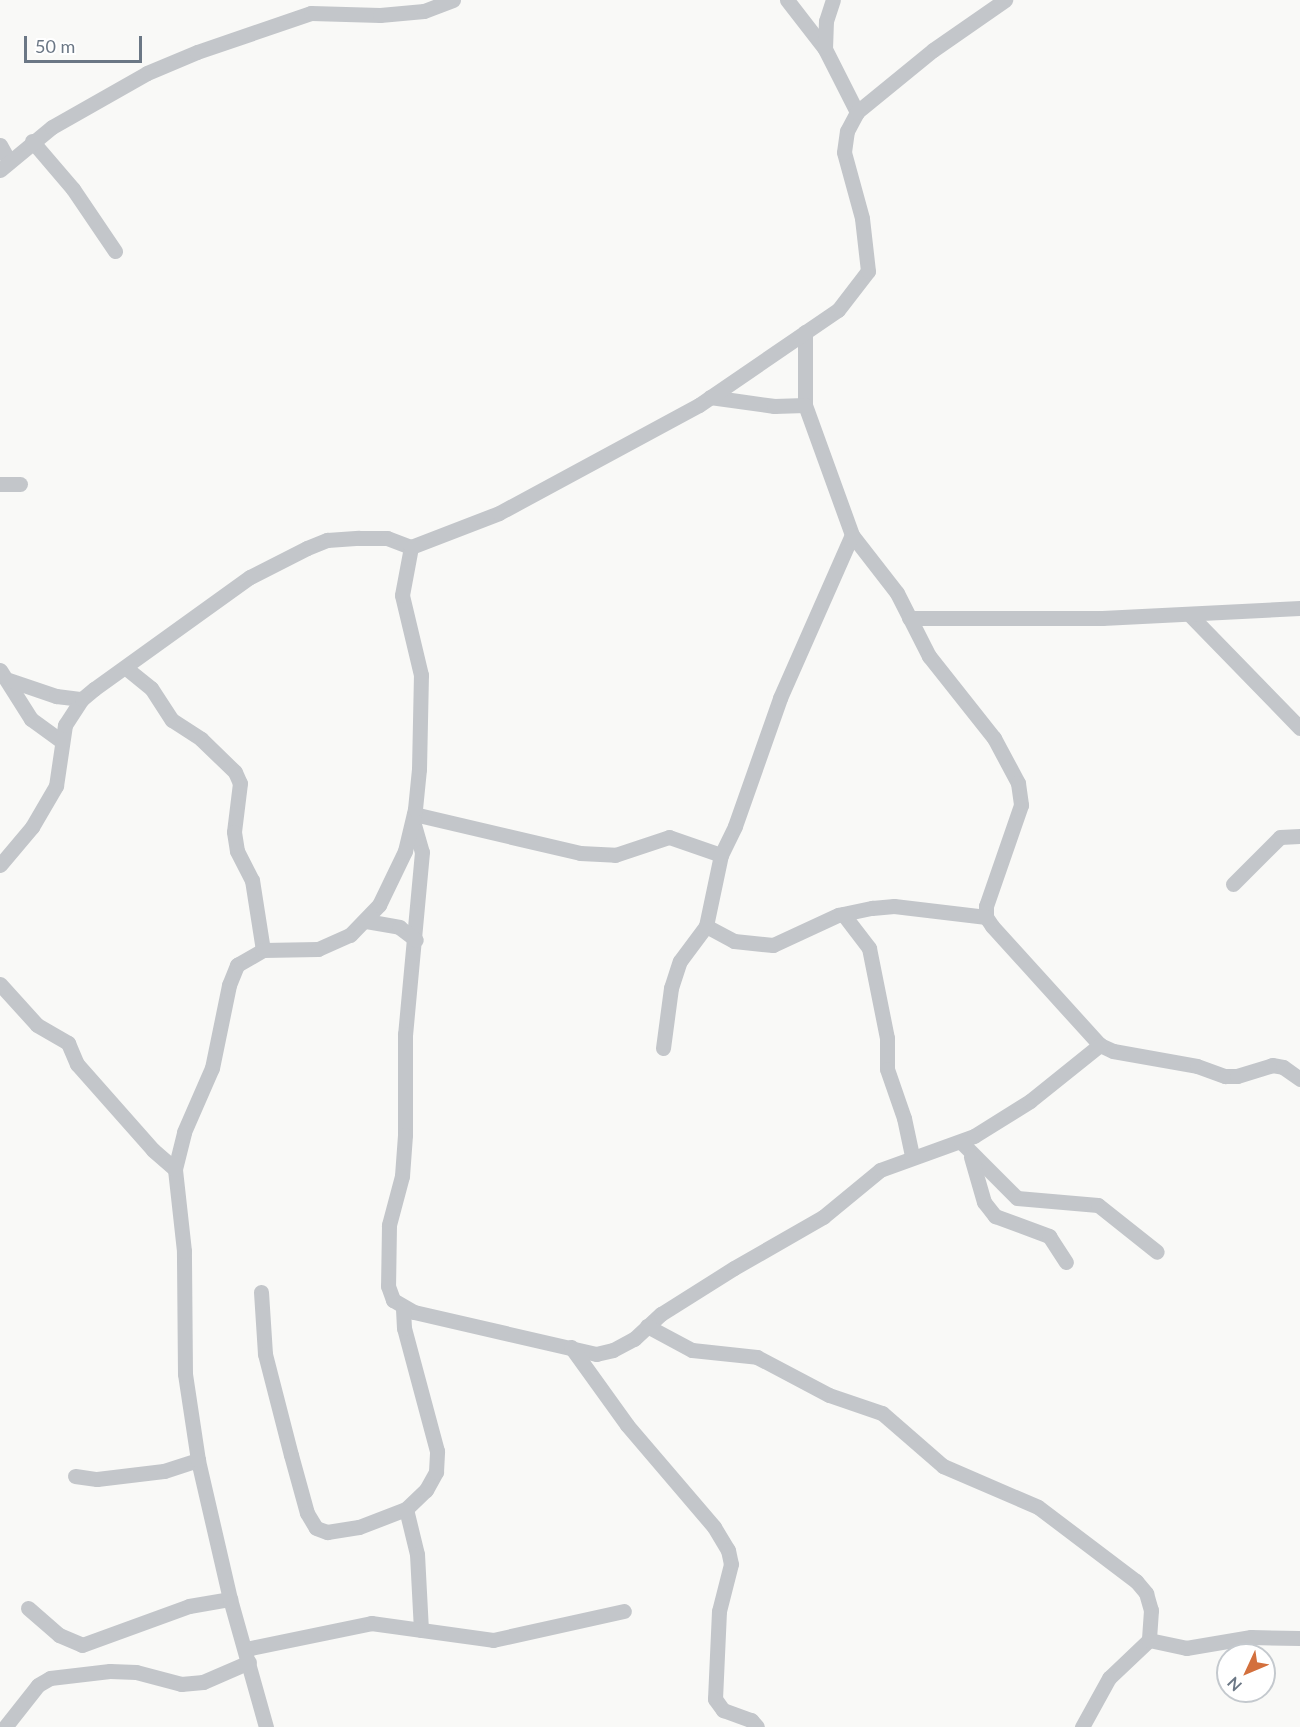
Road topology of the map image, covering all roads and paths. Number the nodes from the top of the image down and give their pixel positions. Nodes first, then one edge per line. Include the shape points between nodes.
1 (453, 0) edge
2 (787, 0) edge
3 (833, 0) edge
4 (1005, 0) edge
5 (306, 6) edge
6 (825, 49) junction
7 (857, 112) junction
8 (32, 141) junction
9 (0, 145) edge
10 (4, 165) edge
11 (115, 251) dead end
12 (805, 332) junction
13 (710, 398) junction
14 (805, 405) junction
15 (0, 484) edge
16 (20, 484) dead end
17 (852, 535) junction
18 (411, 547) junction
19 (1300, 608) edge
20 (1189, 614) junction
21 (909, 618) junction
22 (126, 668) junction
23 (5, 675) edge
24 (82, 699) junction
25 (1300, 728) edge
26 (61, 741) junction
27 (413, 817) junction
28 (1300, 836) edge
29 (721, 855) junction
30 (0, 865) edge
31 (1233, 884) dead end
32 (843, 914) junction
33 (986, 917) junction
34 (366, 921) junction
35 (706, 926) junction
36 (416, 940) junction
37 (263, 950) junction
38 (0, 984) edge
39 (1101, 1045) junction
40 (663, 1048) dead end
41 (1300, 1078) edge
42 (961, 1142) junction
43 (912, 1156) junction
44 (971, 1156) junction
45 (175, 1169) junction
46 (1157, 1252) dead end
47 (1066, 1262) dead end
48 (261, 1292) dead end
49 (403, 1307) junction
50 (647, 1326) junction
51 (571, 1347) junction
52 (198, 1460) junction
53 (75, 1476) dead end
54 (406, 1509) junction
55 (230, 1599) junction
56 (28, 1608) dead end
57 (624, 1611) dead end
58 (421, 1630) junction
59 (1300, 1638) edge
60 (1149, 1640) junction
61 (248, 1656) junction
62 (5, 1727) edge
63 (266, 1727) edge
64 (757, 1727) edge
65 (1082, 1727) edge

1 - 5 street via 424,11 380,15
2 - 6 street
3 - 6 street via 826,21
4 - 7 street via 933,50
5 - 8 street via 147,73
6 - 7 street
7 - 12 street via 847,131 844,152 862,218 868,271 854,294
8 - 10 street
8 - 11 street via 73,189
9 - 10 street
12 - 13 street
12 - 14 street
13 - 14 street via 774,406
13 - 18 street via 499,513
14 - 17 street
15 - 16 street
17 - 21 street via 897,593
17 - 29 street via 780,698
18 - 22 street via 387,538 359,538 327,540 307,548 250,577
18 - 27 street via 402,595 421,675
19 - 20 street
20 - 21 street
20 - 25 street
21 - 33 street via 929,656 994,738 1018,783 1021,805
22 - 24 street
22 - 37 street via 151,688 172,720 201,739 235,772 240,783 234,832 237,851 252,880
23 - 24 street via 56,696
23 - 26 street via 31,719
24 - 26 street via 65,725
26 - 30 street via 56,786 32,827
27 - 29 street via 580,853 615,855 669,837
27 - 34 street via 398,867 379,905
27 - 36 street via 422,852
28 - 31 street via 1280,837
29 - 35 street
32 - 33 street via 894,906
32 - 35 street via 772,945 734,941
32 - 43 street via 870,948 887,1038 886,1069 904,1118
33 - 39 street
34 - 36 street via 399,927
34 - 37 street via 336,944 318,949
35 - 40 street via 680,961 671,988
36 - 49 street via 404,1046 402,1176 389,1225 388,1286 393,1300
37 - 45 street via 237,965 229,985 212,1068 184,1132
38 - 45 street via 37,1025 68,1043 77,1064 153,1150
39 - 41 street via 1225,1076 1272,1065 1283,1066
39 - 42 street via 1030,1101
42 - 43 street
42 - 44 street
43 - 50 street via 880,1170 823,1217 734,1268
44 - 46 street via 1017,1198 1098,1205
44 - 47 street via 984,1202 995,1216 1049,1236
45 - 52 street via 184,1251 185,1374
48 - 54 street via 265,1354 307,1512 316,1528 338,1532
49 - 51 street
49 - 54 street via 404,1328 437,1451 436,1472 426,1490
50 - 51 street via 634,1339 613,1350 596,1354
50 - 60 street via 692,1350 757,1357 829,1395 865,1405 895,1423 943,1466 1038,1507 1123,1570 1146,1593 1152,1624
51 - 64 street via 627,1425 714,1527 728,1550 730,1564 719,1611 715,1699 723,1710 751,1719
52 - 53 street via 164,1471 97,1479
52 - 55 street
54 - 58 street via 417,1554
55 - 56 street via 189,1606 82,1645 58,1635
55 - 61 street
57 - 58 street via 494,1640
58 - 61 street via 371,1623
59 - 60 street via 1251,1637 1186,1648
60 - 65 street via 1109,1678
61 - 62 street via 202,1682 181,1684 136,1672 110,1671 50,1678 38,1685
61 - 63 street

